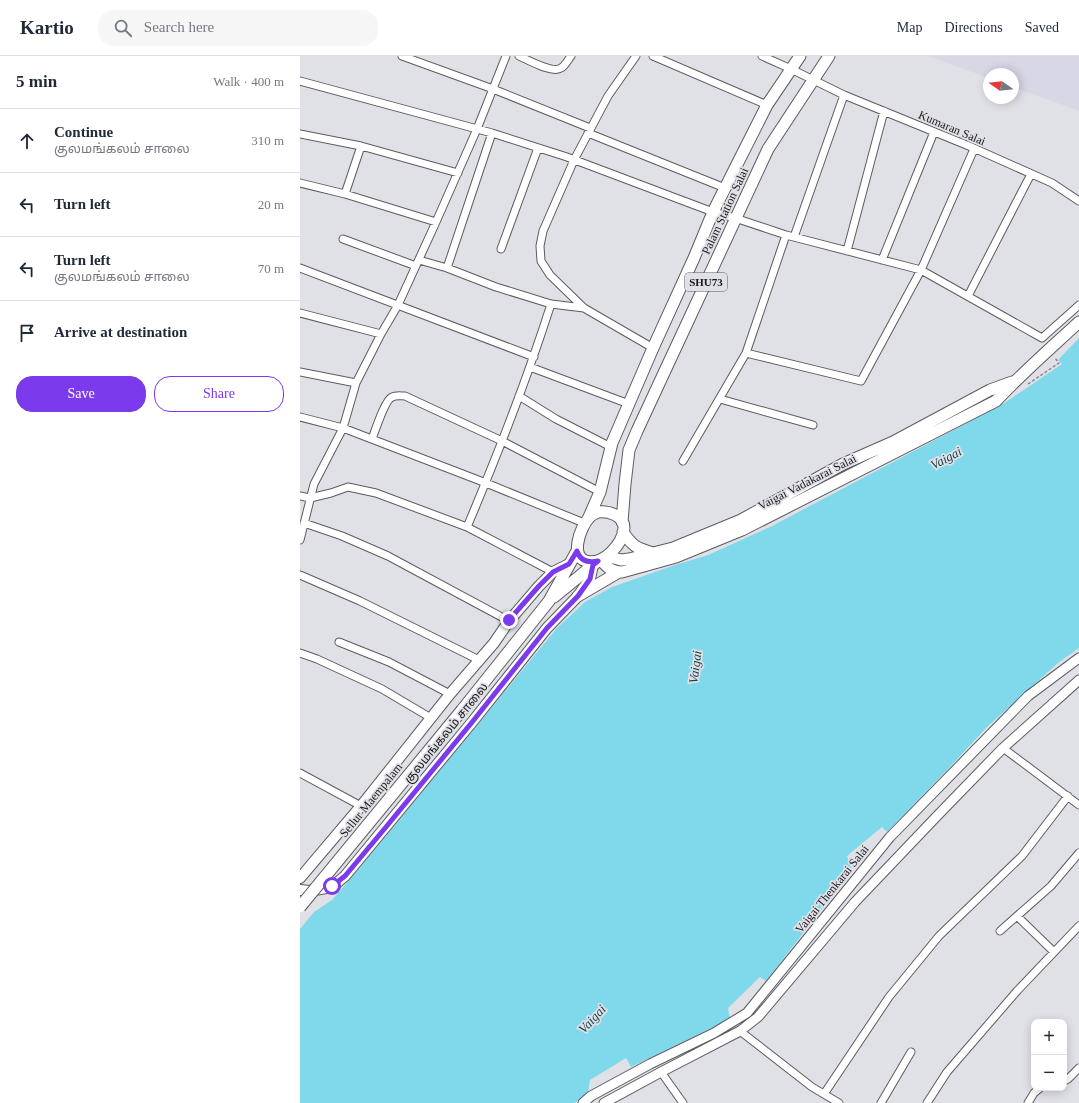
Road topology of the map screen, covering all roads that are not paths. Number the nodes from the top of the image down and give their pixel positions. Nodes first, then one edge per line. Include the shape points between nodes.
1 (402, 56) edge
2 (506, 56) edge
3 (519, 56) edge
4 (571, 56) edge
5 (636, 56) edge
6 (653, 56) edge
7 (762, 56) edge
8 (800, 56) edge
9 (829, 56) edge
10 (791, 69) junction
11 (813, 80) junction
12 (300, 81) edge
13 (493, 89) junction
14 (844, 95) junction
15 (768, 105) junction
16 (884, 111) junction
17 (477, 129) junction
18 (589, 131) junction
19 (934, 132) junction
20 (492, 133) junction
21 (300, 134) edge
22 (361, 146) junction
23 (538, 148) junction
24 (974, 149) junction
25 (574, 160) junction
26 (458, 173) junction
27 (1032, 174) junction
28 (300, 184) edge
29 (725, 188) junction
30 (345, 194) junction
31 (1079, 201) edge
32 (713, 212) junction
33 (735, 218) junction
34 (436, 222) junction
35 (786, 235) junction
36 (794, 238) junction
37 (343, 239) dead end
38 (501, 249) dead end
39 (847, 251) junction
40 (882, 260) junction
41 (417, 263) junction
42 (300, 268) edge
43 (447, 268) junction
44 (921, 270) junction
45 (968, 296) junction
46 (551, 304) junction
47 (398, 305) junction
48 (1079, 305) edge
49 (584, 308) junction
50 (300, 313) edge
51 (1079, 322) edge
52 (381, 334) junction
53 (653, 348) junction
54 (746, 353) junction
55 (534, 357) junction
56 (530, 367) junction
57 (300, 372) edge
58 (1014, 381) junction
59 (356, 383) junction
60 (519, 396) junction
61 (720, 399) junction
62 (629, 404) junction
63 (300, 417) edge
64 (813, 425) dead end
65 (343, 428) junction
66 (372, 439) junction
67 (502, 440) junction
68 (612, 447) junction
69 (684, 461) dead end
70 (486, 483) junction
71 (600, 492) junction
72 (300, 496) edge
73 (310, 498) junction
74 (587, 520) junction
75 (304, 523) junction
76 (467, 527) junction
77 (623, 527) junction
78 (300, 540) edge
79 (577, 551) junction
80 (654, 553) junction
81 (600, 561) junction
82 (569, 564) junction
83 (553, 572) junction
84 (619, 572) junction
85 (300, 575) edge
86 (578, 596) junction
87 (549, 601) junction
88 (509, 620) junction
89 (339, 642) dead end
90 (300, 652) edge
91 (1079, 658) edge
92 (478, 660) junction
93 (1079, 680) edge
94 (450, 694) junction
95 (431, 718) junction
96 (1003, 748) junction
97 (300, 774) edge
98 (1068, 796) junction
99 (1079, 804) edge
100 (361, 806) junction
101 (1079, 853) edge
102 (300, 878) edge
103 (300, 890) edge
104 (300, 907) edge
105 (1017, 916) junction
106 (1079, 926) edge
107 (1000, 931) dead end
108 (1054, 952) junction
109 (740, 1031) junction
110 (911, 1052) dead end
111 (1079, 1068) edge
112 (661, 1072) junction
113 (1067, 1080) edge
114 (1036, 1091) edge
115 (824, 1094) junction
116 (583, 1103) edge
117 (604, 1103) edge
118 (683, 1103) edge
119 (839, 1103) edge
120 (881, 1103) edge
121 (926, 1103) edge
122 (1028, 1103) edge

1 - 13 street
2 - 13 street
3 - 4 street via 553,70 563,67
5 - 18 street via 608,96
6 - 15 street
7 - 10 street, Kumaran Salai
8 - 10 main road, Palam Station Salai / SHU73
9 - 11 main road, Palam Station Salai / SHU73
10 - 11 street, Kumaran Salai
10 - 15 main road, Palam Station Salai / SHU73
11 - 14 street, Kumaran Salai
11 - 33 main road, Palam Station Salai / SHU73 via 768,149
12 - 17 street
13 - 17 street
13 - 18 street
14 - 16 street, Kumaran Salai
14 - 36 street
15 - 29 main road, Palam Station Salai / SHU73
16 - 19 street, Kumaran Salai
16 - 39 street
17 - 20 street
17 - 26 street
18 - 25 street
18 - 29 street
19 - 24 street, Kumaran Salai
19 - 40 street
20 - 23 street
20 - 43 street
21 - 22 street
22 - 26 street
22 - 30 street
23 - 25 street
23 - 38 street
24 - 27 street, Kumaran Salai
24 - 44 street
25 - 32 street
25 - 49 street via 543,231 541,261 550,275
26 - 34 street
27 - 31 street, Kumaran Salai via 1052,183
27 - 45 street
28 - 30 street
29 - 32 main road, Palam Station Salai / SHU73
30 - 34 street
32 - 33 street
32 - 53 main road, Palam Station Salai / SHU73
33 - 35 street
33 - 77 main road, Palam Station Salai / SHU73 via 629,450
34 - 41 street
35 - 36 street
35 - 54 street
36 - 39 street
37 - 41 street
39 - 40 street
40 - 44 street
41 - 43 street
41 - 47 street
42 - 47 street
43 - 46 street
44 - 45 street
44 - 54 street via 861,381
45 - 48 street via 1042,338
46 - 49 street
46 - 55 street
47 - 52 street
47 - 55 street
49 - 53 street
50 - 52 street
51 - 58 main road, Vaigai Vadakarai Salai
52 - 59 street
53 - 62 main road, Palam Station Salai / SHU73
54 - 61 street
55 - 56 street
56 - 60 street
56 - 62 street
57 - 59 street
58 - 80 main road, Vaigai Vadakarai Salai via 990,390 893,442 843,464 741,520 673,548
58 - 84 main road, Vaigai Vadakarai Salai via 996,401 742,530 676,557
59 - 65 street
60 - 67 street
60 - 68 street via 556,419
61 - 64 street
61 - 69 street
62 - 68 main road, Palam Station Salai / SHU73
63 - 65 street
65 - 66 street
65 - 73 street via 314,484
66 - 67 street via 387,402 391,397 405,396
66 - 70 street
67 - 70 street
67 - 71 street
68 - 71 main road, Palam Station Salai / SHU73
70 - 74 street
70 - 76 street
71 - 74 main road, Palam Station Salai / SHU73
72 - 73 street
73 - 75 street
73 - 76 street via 348,487 376,493
74 - 77 main road via 598,512 608,512 616,516
74 - 79 main road, SHU73
75 - 78 street
75 - 88 street via 388,556
76 - 83 street
77 - 80 main road via 629,541
77 - 81 main road, SHU73 via 616,546
79 - 81 main road via 585,561
79 - 82 main road, SHU73
80 - 81 main road, Vaigai Vadakarai Salai via 629,559
81 - 84 main road via 614,572
81 - 86 main road, குலமங்கலம் சாலை
81 - 87 main road, SHU73
82 - 83 main road, குலமங்கலம் சாலை
82 - 87 main road, SHU73
83 - 88 main road, குலமங்கலம் சாலை
84 - 86 main road, Vaigai Vadakarai Salai
85 - 92 street via 360,601
86 - 103 main road, குலமங்கலம் சாலை via 547,628 345,876 332,886 309,891
87 - 104 main road, Sellur Maempalam / SHU73, bridge
88 - 92 main road, குலமங்கலம் சாலை
89 - 94 street via 390,662
90 - 95 street via 382,689
91 - 116 street, Vaigai Thenkarai Salai via 1028,696 890,837 747,1013 591,1096
92 - 94 main road, குலமங்கலம் சாலை
93 - 96 street, Vaigai Thenkarai Salai
94 - 95 main road, குலமங்கலம் சாலை
95 - 100 main road, குலமங்கலம் சாலை
96 - 98 street
96 - 109 street, Vaigai Thenkarai Salai via 855,902 758,1017
97 - 100 street
98 - 99 street
98 - 115 street via 1022,856 939,936 894,991
100 - 102 main road, குலமங்கலம் சாலை
101 - 105 street via 1051,886
105 - 107 street
105 - 108 street
106 - 108 street
108 - 121 street via 1016,991 946,1072
109 - 112 street, Vaigai Thenkarai Salai
109 - 115 street
110 - 120 street
111 - 113 street
112 - 117 street, Vaigai Thenkarai Salai
112 - 118 street
114 - 122 street
115 - 119 street

